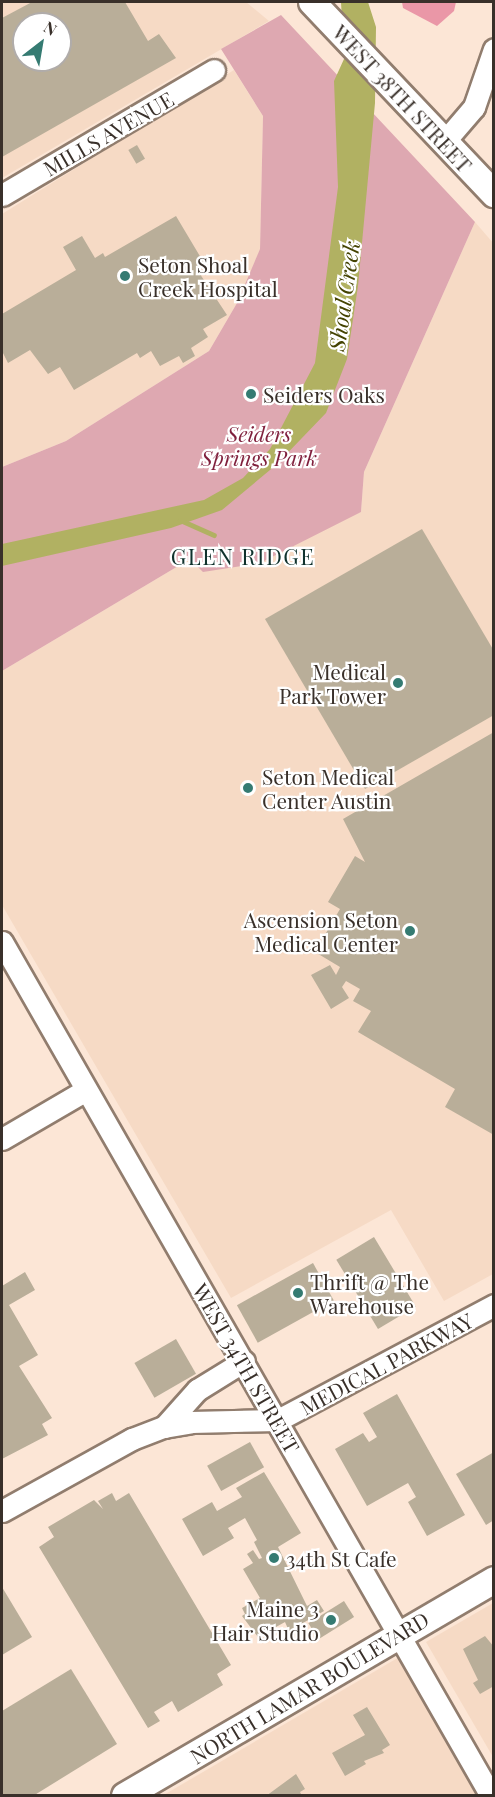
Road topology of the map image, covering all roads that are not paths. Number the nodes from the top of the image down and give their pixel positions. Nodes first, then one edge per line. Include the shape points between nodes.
1 (312, 2) edge
2 (494, 49) edge
3 (214, 70) dead end
4 (444, 142) junction
5 (494, 194) edge
6 (2, 195) edge
7 (2, 942) edge
8 (86, 1090) junction
9 (2, 1139) edge
10 (494, 1305) edge
11 (244, 1361) junction
12 (278, 1420) junction
13 (164, 1427) junction
14 (2, 1511) edge
15 (494, 1580) edge
16 (395, 1635) junction
17 (125, 1796) edge
18 (491, 1796) edge

1 - 4 main road, WEST 38TH STREET
2 - 4 street via 474,107
3 - 6 street, MILLS AVENUE
4 - 5 main road, WEST 38TH STREET
7 - 8 street, WEST 34TH STREET
8 - 9 street
8 - 11 street, WEST 34TH STREET
10 - 12 street, MEDICAL PARKWAY
11 - 12 street, WEST 34TH STREET
11 - 13 street via 197,1390
12 - 13 street via 191,1422
12 - 16 street, WEST 34TH STREET
13 - 14 street via 132,1438
15 - 16 main road, NORTH LAMAR BOULEVARD
16 - 17 main road, NORTH LAMAR BOULEVARD
16 - 18 street, WEST 34TH STREET

